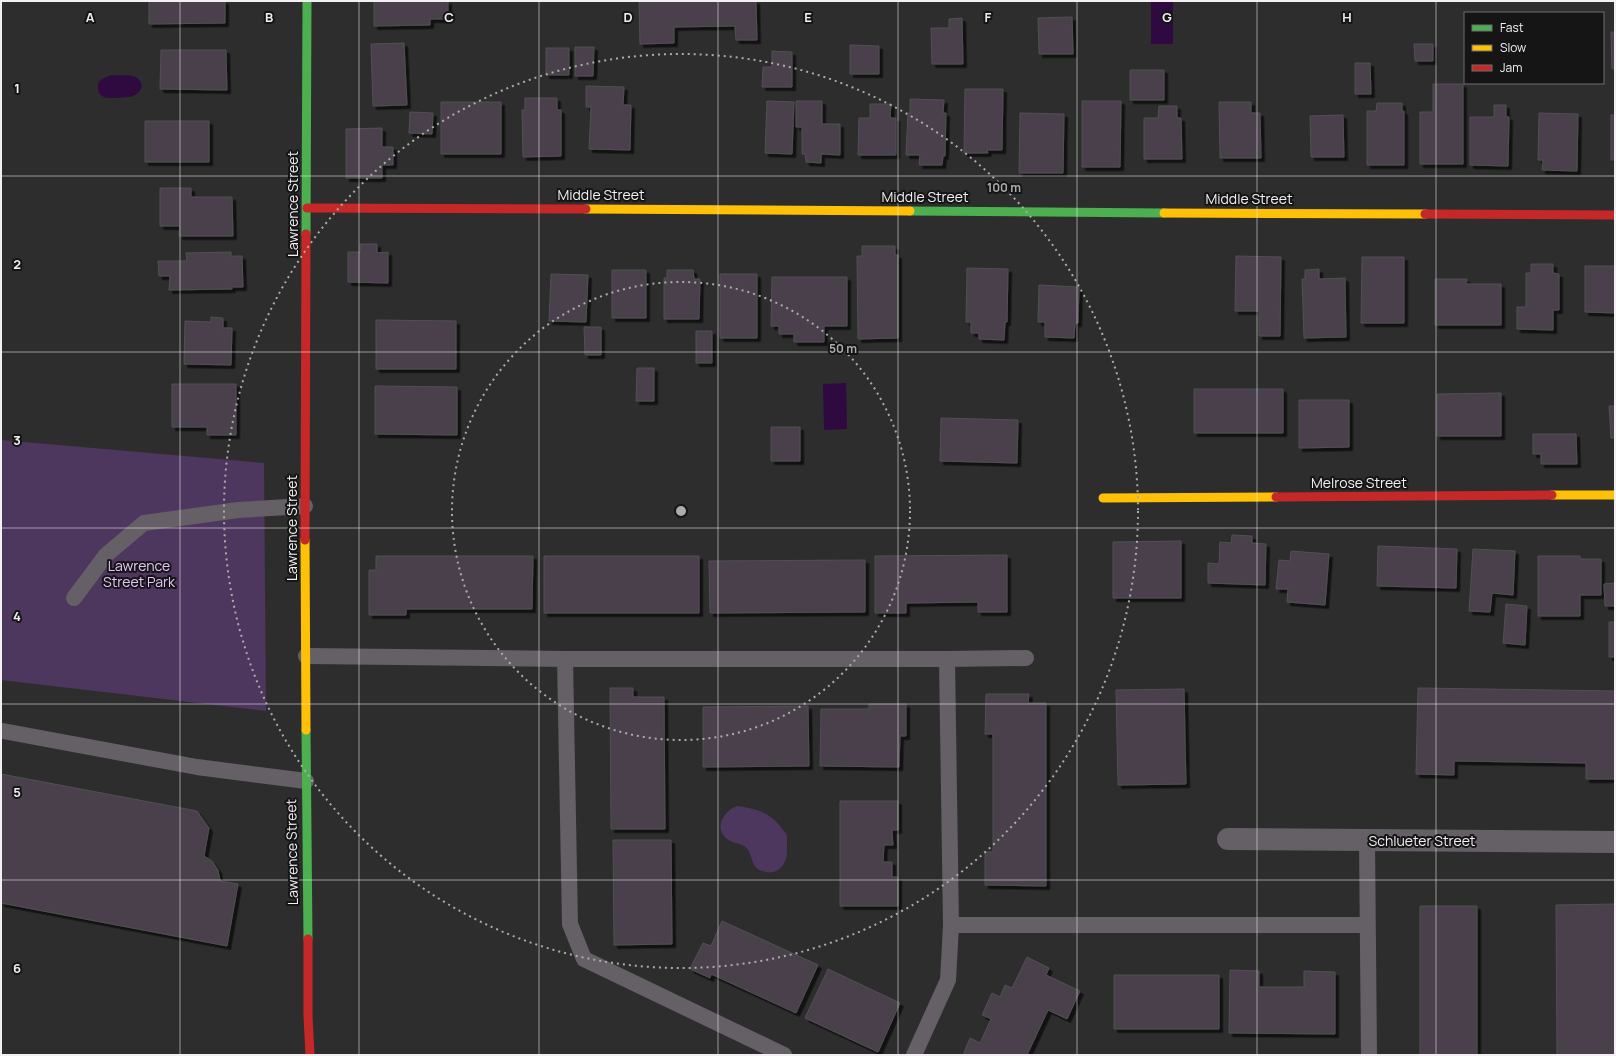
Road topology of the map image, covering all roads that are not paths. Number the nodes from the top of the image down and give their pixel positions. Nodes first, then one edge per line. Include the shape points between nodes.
1 (307, 1) edge
2 (307, 208) junction
3 (1615, 215) edge
4 (1615, 495) edge
5 (1103, 498) dead end
6 (305, 506) junction
7 (74, 598) dead end
8 (306, 656) junction
9 (1026, 658) dead end
10 (565, 659) junction
11 (947, 659) junction
12 (3, 731) dead end
13 (306, 781) junction
14 (1228, 839) dead end
15 (1366, 841) junction
16 (1615, 842) edge
17 (951, 925) junction
18 (1367, 925) junction
19 (310, 1055) edge
20 (784, 1055) edge
21 (914, 1055) edge
22 (1369, 1055) edge

1 - 2 street, Lawrence Street
2 - 3 street, Middle Street
2 - 6 street, Lawrence Street
4 - 5 street, Melrose Street
6 - 7 lane via 238,510 144,523 106,555
6 - 8 street, Lawrence Street
8 - 10 lane
8 - 13 street, Lawrence Street
9 - 11 lane
10 - 11 lane
10 - 20 lane via 570,924 584,959
11 - 17 lane
12 - 13 lane via 196,767
13 - 19 street, Lawrence Street
14 - 15 street, Schlueter Street
15 - 16 street, Schlueter Street
15 - 18 lane
17 - 18 lane
17 - 21 lane via 948,980
18 - 22 lane

